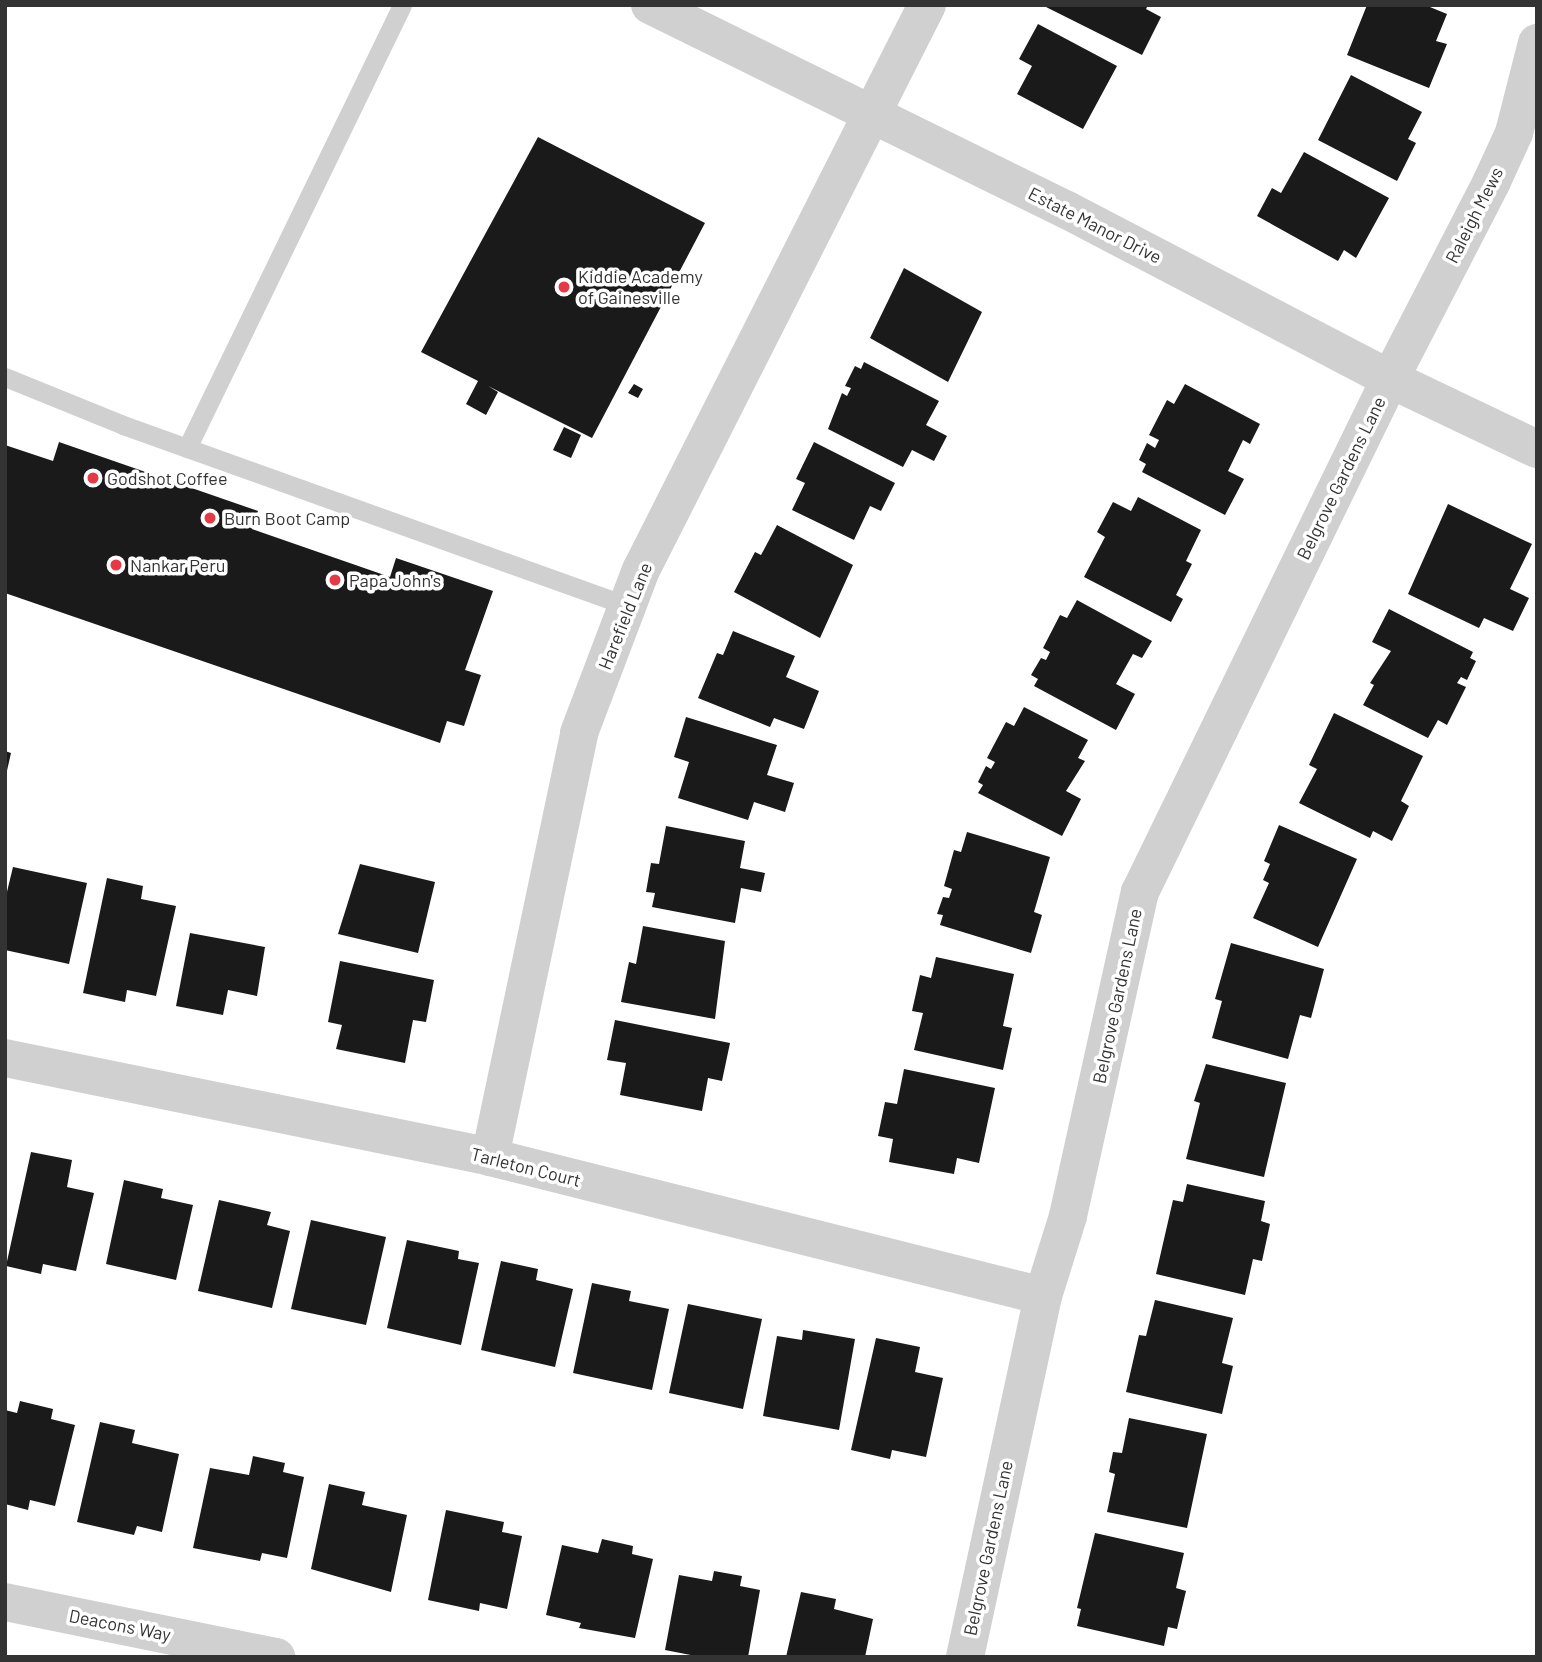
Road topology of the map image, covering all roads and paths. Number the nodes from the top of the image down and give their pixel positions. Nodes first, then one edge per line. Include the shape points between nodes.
1 (402, 5) edge
2 (650, 5) edge
3 (927, 5) edge
4 (1537, 43) edge
5 (872, 115) junction
6 (5, 377) edge
7 (1390, 379) junction
8 (187, 448) junction
9 (1537, 449) edge
10 (628, 606) junction
11 (5, 1058) edge
12 (490, 1157) junction
13 (1042, 1296) junction
14 (5, 1602) edge
15 (276, 1657) edge
16 (965, 1657) edge

1 - 8 lane
2 - 5 street, Estate Manor Drive
3 - 5 street, Harefield Lane
4 - 7 street, Raleigh Mews via 1514,132
5 - 7 street, Estate Manor Drive via 1067,210
5 - 10 street, Harefield Lane via 641,570
6 - 8 lane
7 - 9 street, Estate Manor Drive
7 - 13 street, Belgrove Gardens Lane via 1140,892 1068,1216
8 - 10 lane
10 - 12 street, Harefield Lane via 579,733
11 - 12 street, Tarleton Court
12 - 13 street, Tarleton Court
13 - 16 street, Belgrove Gardens Lane
14 - 15 street, Deacons Way

